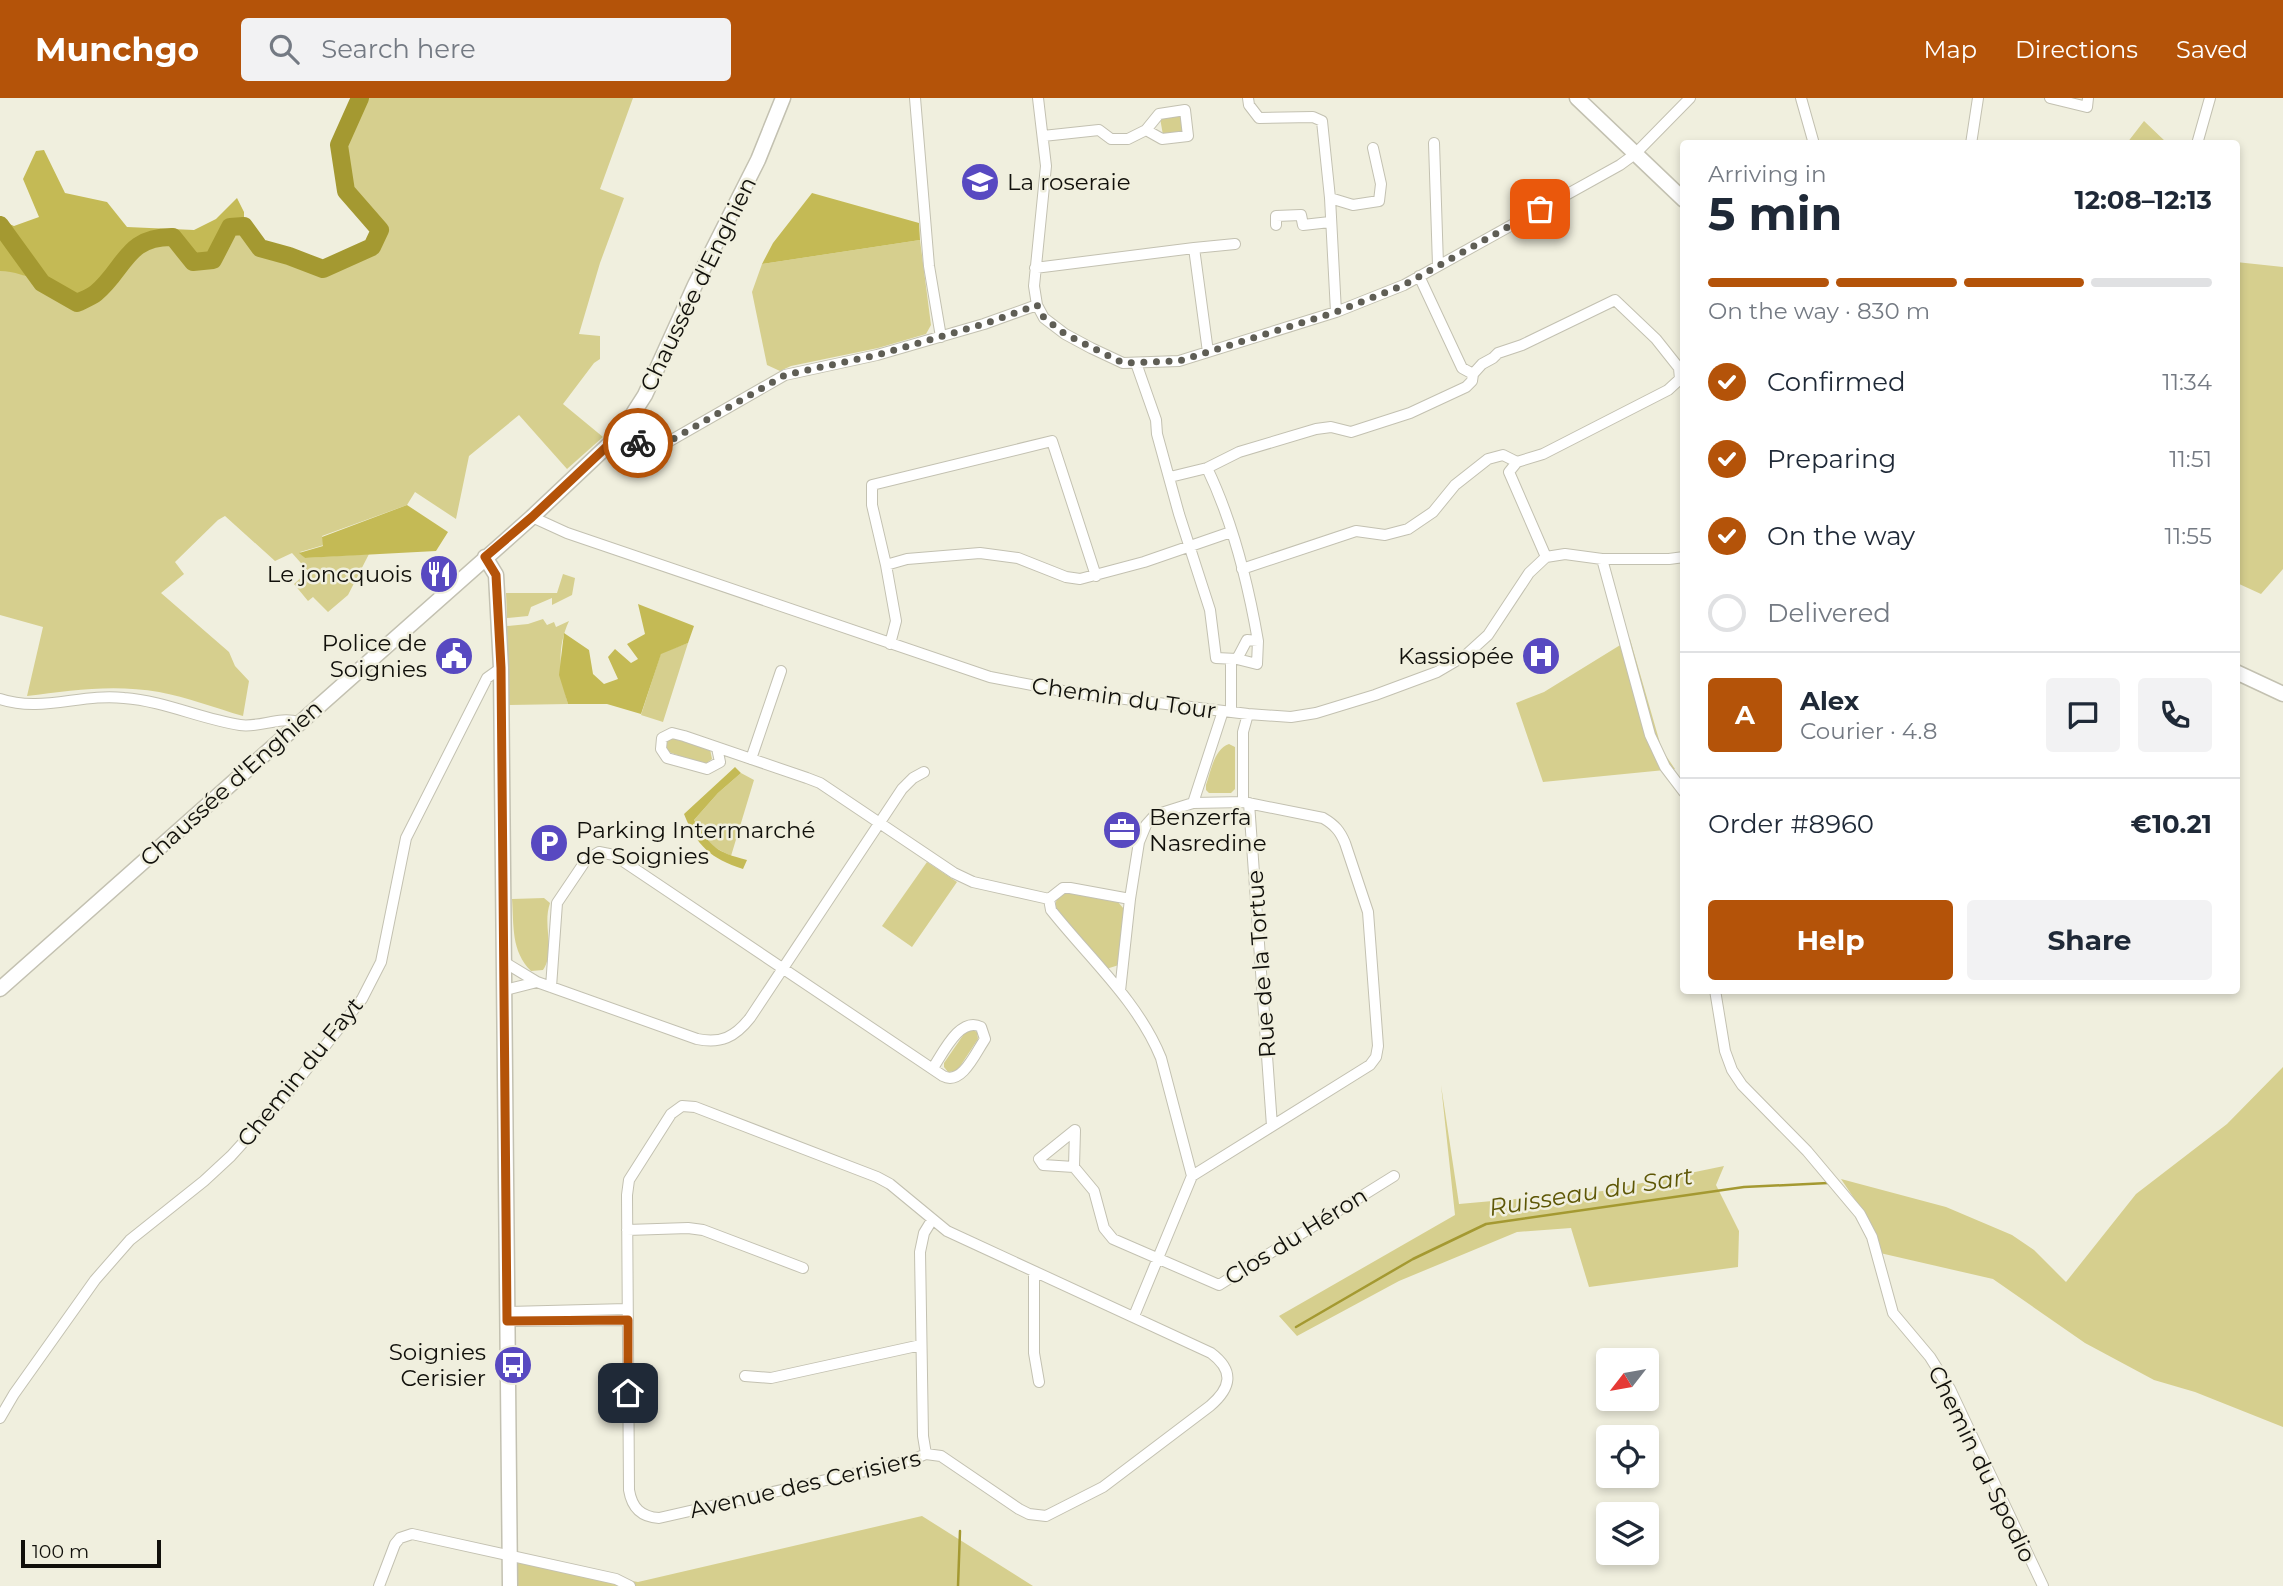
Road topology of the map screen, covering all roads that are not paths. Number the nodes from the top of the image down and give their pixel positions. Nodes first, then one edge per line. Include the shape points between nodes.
1 (783, 98) edge
2 (915, 98) edge
3 (1038, 98) edge
4 (1248, 98) edge
5 (1577, 98) edge
6 (1690, 98) edge
7 (1801, 98) edge
8 (1978, 98) edge
9 (2050, 98) edge
10 (2088, 98) edge
11 (2210, 98) edge
12 (1146, 130) dead end
13 (1043, 136) junction
14 (1813, 140) edge
15 (1972, 140) edge
16 (2198, 140) edge
17 (1434, 143) dead end
18 (1373, 148) dead end
19 (1635, 154) junction
20 (1680, 196) edge
21 (1330, 198) junction
22 (1330, 222) junction
23 (1276, 225) dead end
24 (1235, 244) dead end
25 (1194, 248) junction
26 (1438, 265) junction
27 (1035, 268) junction
28 (1419, 276) junction
29 (1037, 305) junction
30 (1336, 312) junction
31 (941, 337) junction
32 (1208, 352) junction
33 (1136, 363) junction
34 (1473, 378) junction
35 (620, 434) junction
36 (1517, 462) junction
37 (1207, 468) junction
38 (1170, 477) junction
39 (532, 517) junction
40 (1231, 532) junction
41 (1190, 546) junction
42 (485, 557) junction
43 (1546, 557) junction
44 (1680, 558) edge
45 (1602, 559) junction
46 (886, 565) junction
47 (1242, 569) junction
48 (1096, 576) junction
49 (1258, 641) junction
50 (890, 644) junction
51 (1234, 659) junction
52 (501, 668) junction
53 (781, 671) dead end
54 (2240, 674) edge
55 (2283, 694) edge
56 (0, 699) edge
57 (1227, 712) junction
58 (1248, 714) junction
59 (298, 722) junction
60 (718, 748) junction
61 (751, 759) junction
62 (924, 772) dead end
63 (1680, 787) edge
64 (1246, 802) junction
65 (1194, 803) junction
66 (879, 824) junction
67 (1049, 899) junction
68 (1130, 899) junction
69 (504, 962) junction
70 (783, 967) junction
71 (537, 982) junction
72 (551, 987) junction
73 (0, 989) edge
74 (505, 990) junction
75 (1120, 991) junction
76 (1716, 994) edge
77 (933, 1068) junction
78 (1272, 1126) junction
79 (1074, 1167) dead end
80 (1394, 1176) dead end
81 (1192, 1177) junction
82 (932, 1220) junction
83 (627, 1230) junction
84 (1158, 1259) junction
85 (803, 1268) dead end
86 (1034, 1272) junction
87 (627, 1315) junction
88 (1134, 1316) junction
89 (507, 1317) junction
90 (921, 1345) junction
91 (745, 1376) dead end
92 (1039, 1382) dead end
93 (0, 1418) edge
94 (926, 1454) junction
95 (510, 1556) junction
96 (379, 1586) edge
97 (510, 1586) edge
98 (630, 1586) edge
99 (2043, 1586) edge

1 - 35 main road, Chaussée d'Enghien via 645,395
2 - 31 street via 929,266
3 - 13 street
4 - 21 street via 1259,118 1313,117 1322,121
5 - 19 main road
6 - 19 street
7 - 14 street
8 - 15 street
9 - 10 street via 2087,107
11 - 16 street
12 - 13 street via 1128,139 1111,138 1099,130
13 - 27 street via 1046,166
17 - 26 street
18 - 21 street via 1381,184 1379,201 1353,205
19 - 20 main road
19 - 26 street
21 - 22 street
22 - 23 street via 1303,225 1301,215 1276,216
22 - 30 street
24 - 25 street
25 - 27 street
25 - 32 street
26 - 28 street
27 - 29 street
28 - 30 street
28 - 34 street via 1462,368
29 - 31 street
29 - 33 street via 1044,318 1065,334 1123,363
30 - 32 street
31 - 35 street via 785,375 661,444 643,445
32 - 33 street via 1179,361
33 - 38 street
34 - 36 street via 1498,352 1615,300 1679,368 1679,379 1668,390 1543,454
34 - 37 street via 1466,387 1387,421 1351,432 1316,429 1238,452
35 - 39 main road, Chaussée d'Enghien
36 - 43 street via 1509,472
36 - 47 street via 1503,455 1489,459 1408,529 1385,535 1356,531
37 - 38 street
37 - 40 street
38 - 41 street
39 - 42 main road, Chaussée d'Enghien
39 - 50 street, Chemin du Tour
40 - 41 street
40 - 47 street
41 - 48 street
41 - 51 street via 1210,610 1216,658
42 - 52 main road via 496,575
42 - 59 main road, Chaussée d'Enghien
43 - 45 street via 1565,554
43 - 58 street, Chemin du Tour via 1528,573 1488,635 1437,672 1316,713
44 - 45 street
45 - 63 street via 1650,736
46 - 48 street via 980,553 1018,558 1066,577
46 - 48 street via 872,485 1052,441
46 - 50 street via 896,621
47 - 49 street
49 - 51 street via 1247,640
49 - 51 street via 1257,664
50 - 57 street, Chemin du Tour via 1024,685
51 - 57 street
52 - 69 main road
52 - 93 street, Chemin du Fayt via 487,678 406,838 381,962 362,999 231,1156 130,1240 94,1279
53 - 61 street
54 - 55 main road
56 - 59 street via 28,705 120,697 241,725
57 - 58 street, Chemin du Tour
57 - 65 street
58 - 64 street, Rue de la Tortue via 1242,732
59 - 73 main road, Chaussée d'Enghien
60 - 60 street via 720,762 707,769 667,758 661,750 662,738 672,733
60 - 61 street
61 - 66 street via 820,783
62 - 66 street via 902,789
64 - 65 street
64 - 78 street, Rue de la Tortue
64 - 78 street via 1323,818 1340,831 1368,912 1375,996 1378,1046 1370,1065
65 - 68 street via 1155,816 1146,825
66 - 67 street via 973,883
66 - 70 street
67 - 68 street via 1070,888
67 - 75 street via 1051,910
68 - 75 street
69 - 71 street
69 - 74 main road
70 - 72 street via 743,1027 721,1041 697,1039
70 - 72 street via 614,855 599,852 586,860 557,903
70 - 77 street
71 - 72 street
71 - 74 street
74 - 89 main road
75 - 81 street via 1161,1058
76 - 99 street, Chemin du Spodio via 1732,1070 1860,1214 1872,1237 1893,1313 1950,1389
77 - 77 street via 956,1078 985,1039 981,1027 974,1023 961,1029
78 - 81 street
79 - 84 street via 1094,1191 1108,1235
80 - 84 street, Clos du Héron via 1219,1285
81 - 84 street
82 - 83 street via 877,1177 695,1107 681,1106 671,1114 629,1180
82 - 86 street
82 - 90 street via 920,1252
83 - 85 street via 704,1230
83 - 87 street
84 - 88 street
86 - 88 street
86 - 92 street via 1034,1353
87 - 89 street
87 - 94 street, Avenue des Cerisiers via 631,1501 642,1514 659,1518
88 - 94 street, Avenue des Cerisiers via 1211,1353 1220,1360 1228,1378 1221,1397 1103,1487 1056,1512 1037,1516 941,1456
89 - 95 main road
90 - 91 street via 771,1378
90 - 94 street
95 - 96 street via 407,1535 391,1551
95 - 97 main road
95 - 98 street

